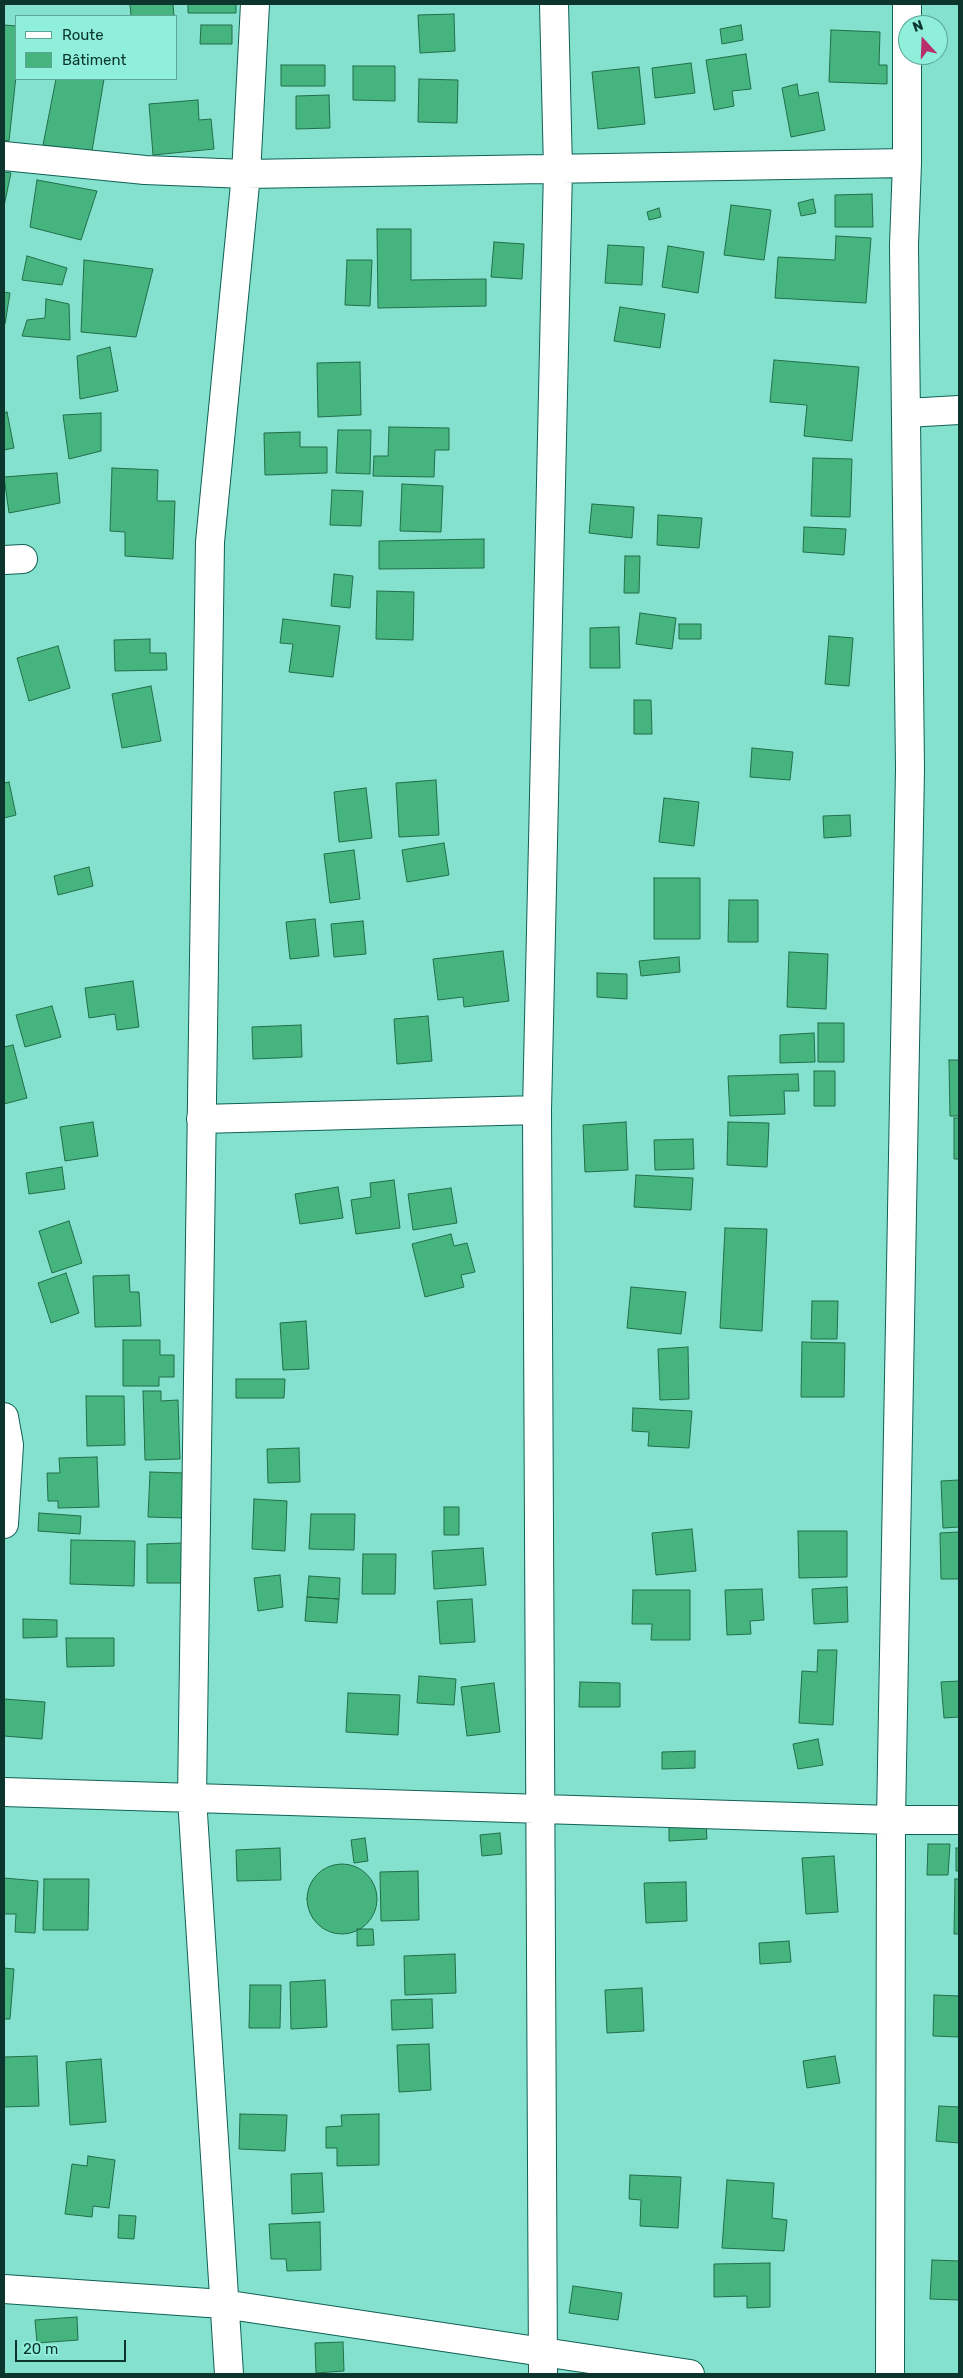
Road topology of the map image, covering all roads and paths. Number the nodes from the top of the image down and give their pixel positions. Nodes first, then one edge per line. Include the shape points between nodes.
1 (255, 4) edge
2 (554, 4) edge
3 (906, 4) edge
4 (4, 156) edge
5 (907, 163) junction
6 (558, 169) junction
7 (246, 174) junction
8 (959, 410) edge
9 (906, 413) junction
10 (537, 1110) junction
11 (200, 1119) junction
12 (4, 1417) edge
13 (4, 1524) edge
14 (4, 1792) edge
15 (192, 1798) junction
16 (540, 1809) junction
17 (891, 1820) junction
18 (959, 1820) edge
19 (4, 2289) edge
20 (223, 2304) junction
21 (542, 2363) edge
22 (229, 2374) edge
23 (690, 2374) edge
24 (890, 2374) edge

1 - 7 street
2 - 6 street
3 - 5 street
4 - 7 street via 146,170
5 - 6 street
5 - 9 street via 904,245
6 - 7 street
6 - 10 street
7 - 11 street via 210,542
8 - 9 street
9 - 17 street via 910,769
10 - 11 street
10 - 16 street
11 - 15 street
12 - 13 street via 9,1445
14 - 15 street
15 - 16 street
15 - 20 street
16 - 17 street
16 - 21 street
17 - 18 street
17 - 24 street
19 - 20 street
20 - 21 street
20 - 22 street
21 - 23 street

